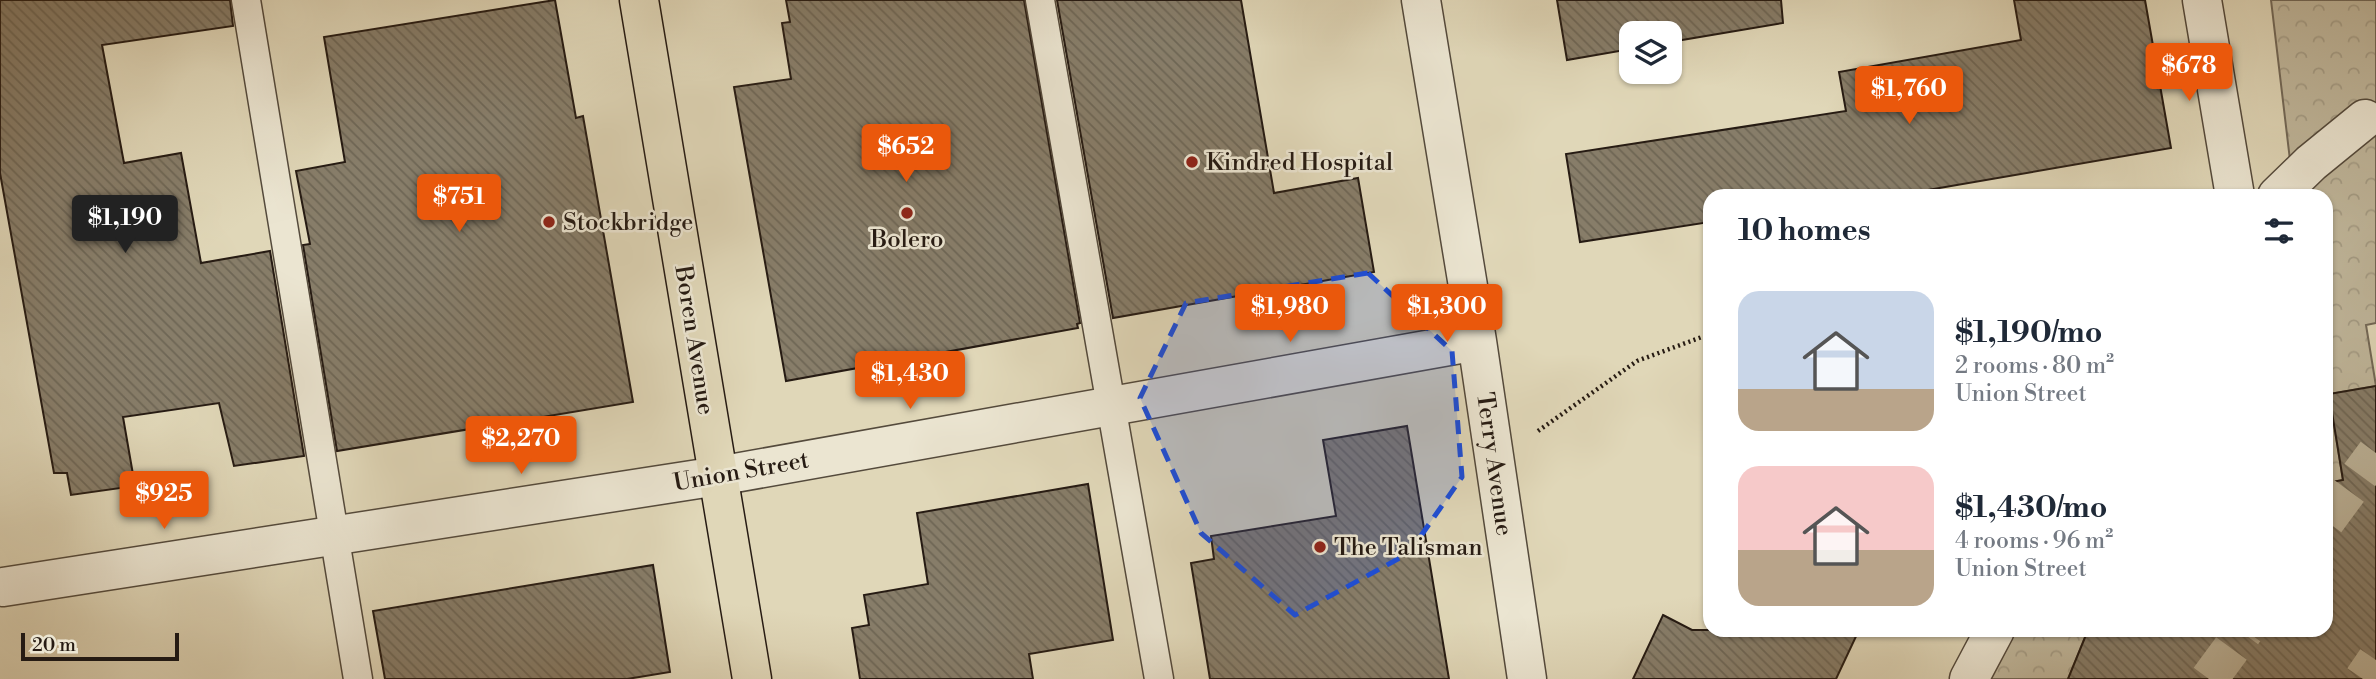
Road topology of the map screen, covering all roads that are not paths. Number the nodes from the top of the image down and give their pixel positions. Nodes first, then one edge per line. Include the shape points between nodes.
1 (246, 0) edge
2 (639, 0) edge
3 (1040, 0) edge
4 (1421, 0) edge
5 (2202, 0) edge
6 (2365, 119) dead end
7 (2234, 189) edge
8 (2284, 189) edge
9 (1477, 341) junction
10 (1112, 406) junction
11 (718, 476) junction
12 (333, 535) junction
13 (1, 590) edge
14 (1992, 637) edge
15 (358, 679) edge
16 (752, 679) edge
17 (1159, 679) edge
18 (1527, 679) edge
19 (1969, 679) edge

1 - 12 lane
2 - 11 main road, Boren Avenue
3 - 10 lane
4 - 9 street, Terry Avenue
5 - 7 street
6 - 8 street
9 - 10 street, Union Street
9 - 18 street, Terry Avenue
10 - 11 street, Union Street
10 - 17 lane
11 - 12 street, Union Street
11 - 16 main road, Boren Avenue
12 - 13 street, Union Street
12 - 15 lane
14 - 19 street

